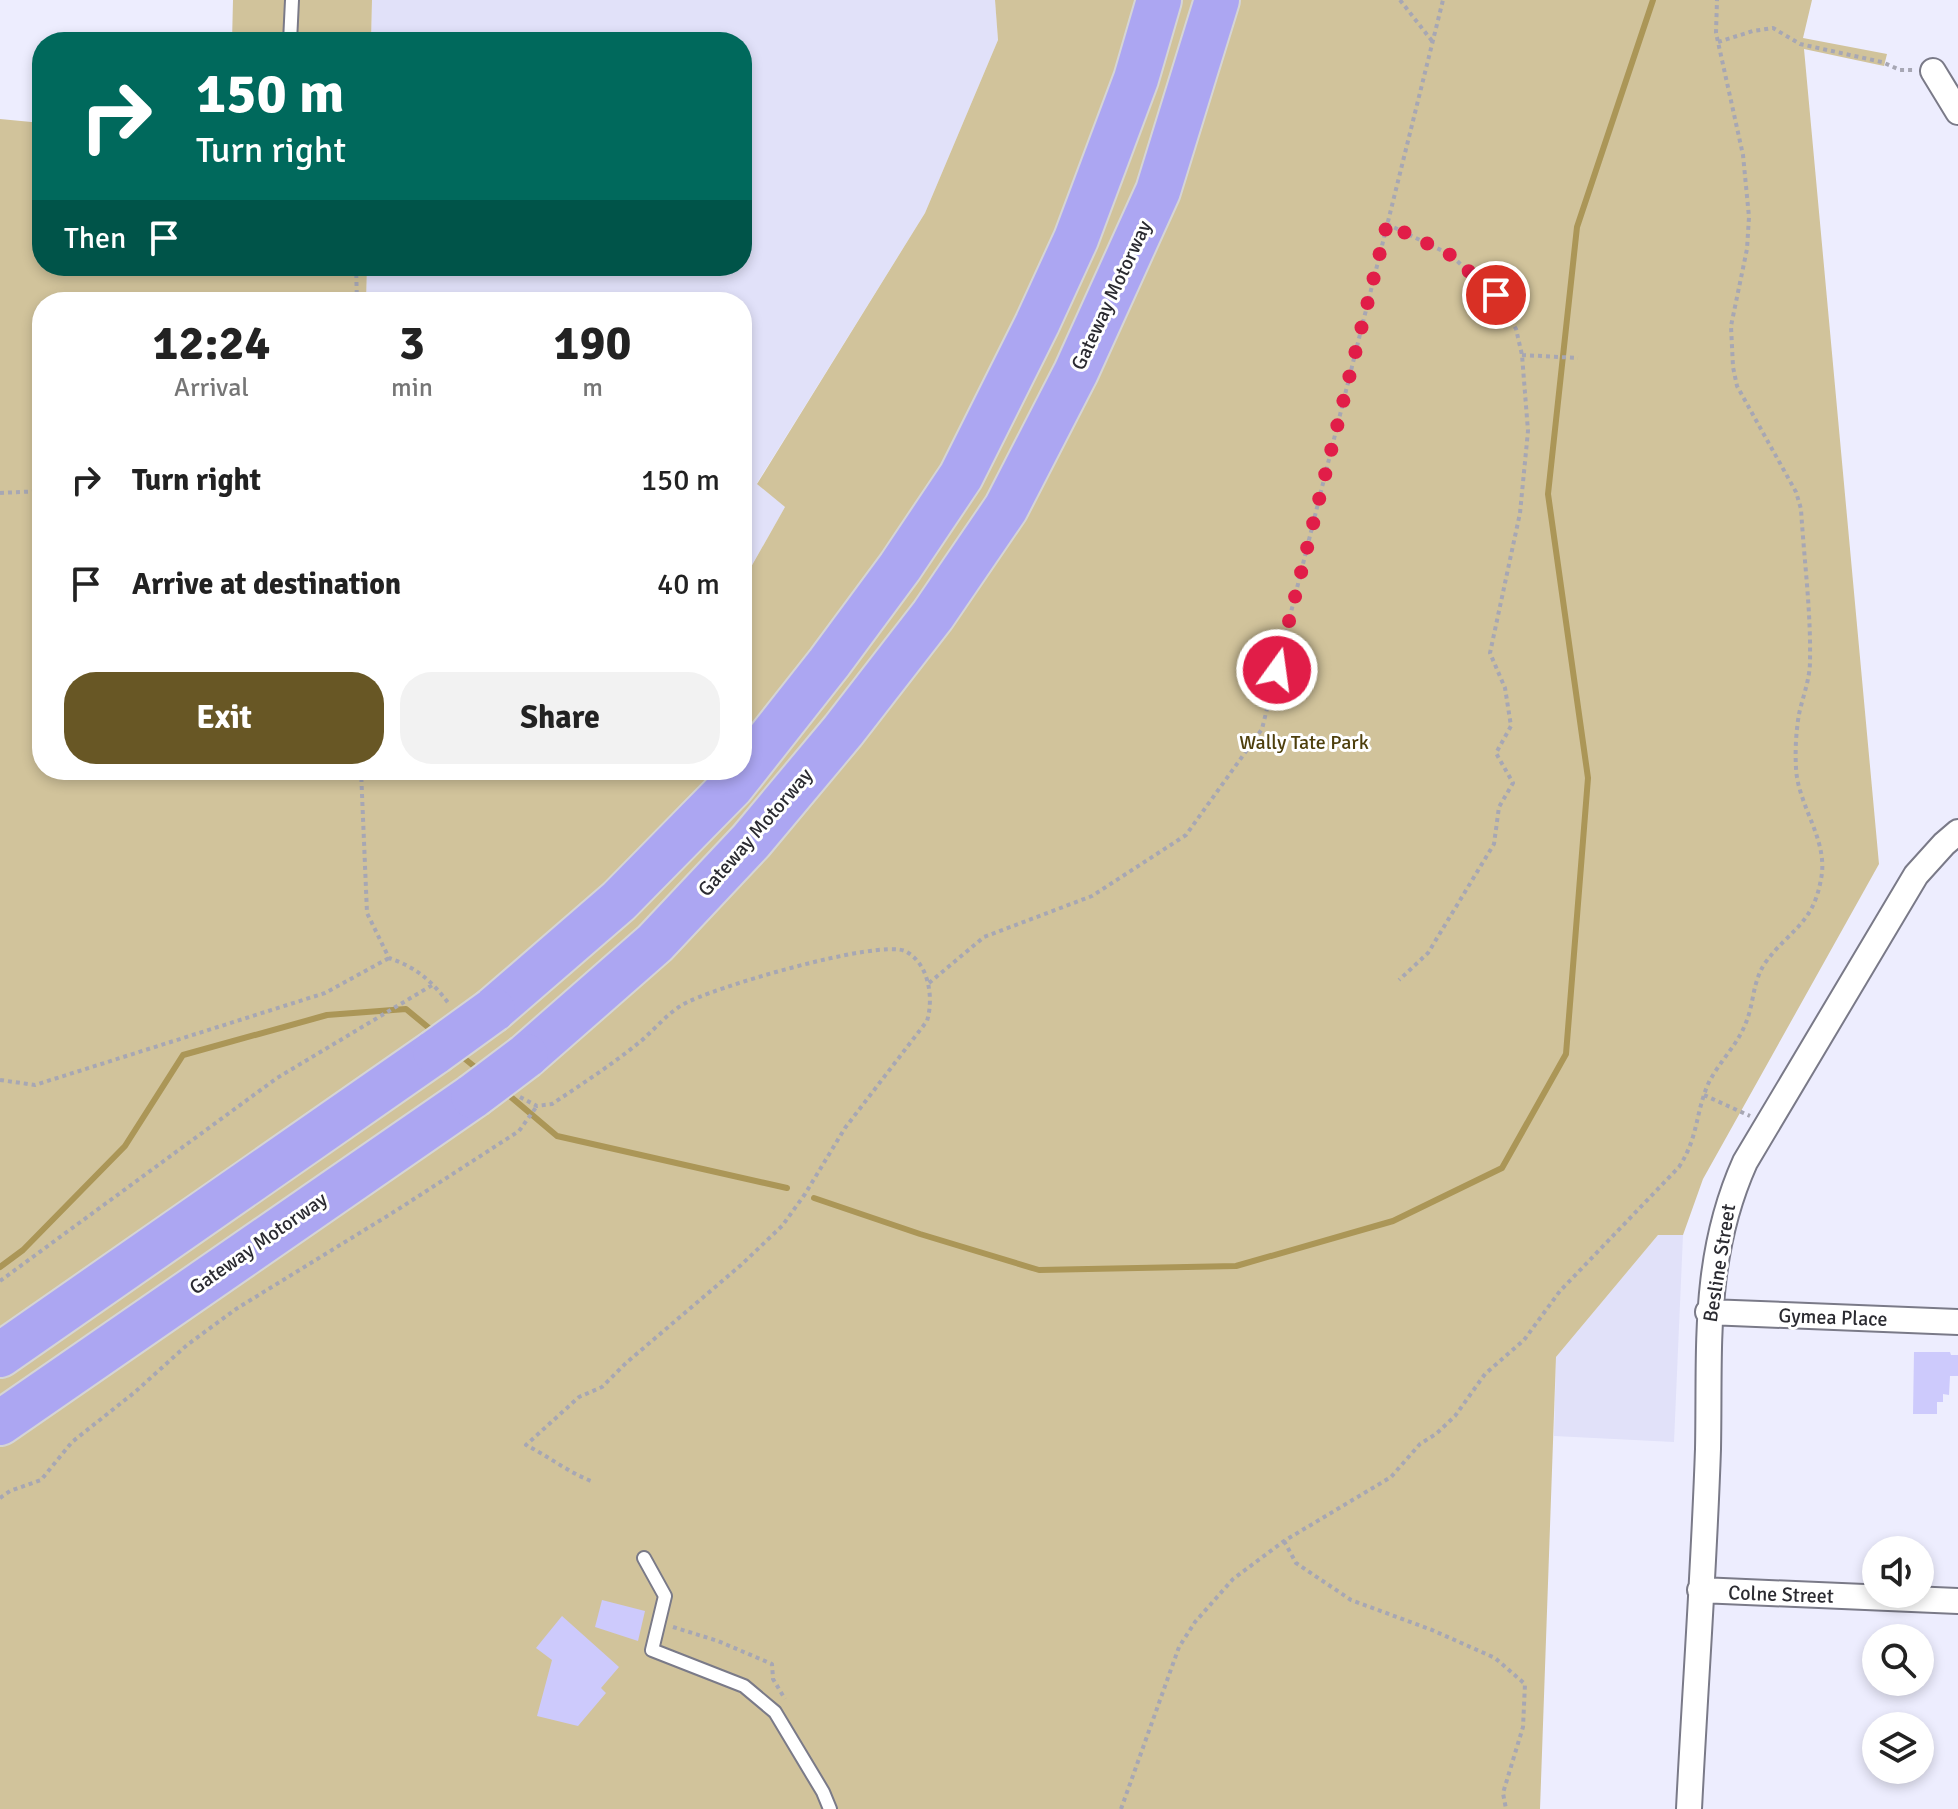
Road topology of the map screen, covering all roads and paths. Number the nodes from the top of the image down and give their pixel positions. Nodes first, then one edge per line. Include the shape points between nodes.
1 (292, 0) edge
2 (1159, 0) edge
3 (1217, 0) edge
4 (1400, 0) edge
5 (1443, 0) edge
6 (1717, 0) edge
7 (290, 32) edge
8 (1432, 41) junction
9 (1718, 42) junction
10 (1933, 71) joint
11 (1958, 112) edge
12 (1387, 224) junction
13 (1522, 355) junction
14 (1578, 358) dead end
15 (32, 491) edge
16 (0, 493) edge
17 (752, 761) edge
18 (361, 780) edge
19 (737, 780) edge
20 (1958, 832) edge
21 (389, 958) junction
22 (1399, 980) dead end
23 (929, 983) junction
24 (434, 984) junction
25 (473, 1008) junction
26 (0, 1080) edge
27 (504, 1080) junction
28 (1704, 1095) junction
29 (537, 1106) junction
30 (1767, 1124) junction
31 (0, 1281) edge
32 (1708, 1312) junction
33 (1958, 1322) edge
34 (0, 1355) edge
35 (0, 1423) edge
36 (591, 1481) dead end
37 (0, 1498) edge
38 (1284, 1541) junction
39 (644, 1558) dead end
40 (1700, 1590) junction
41 (1958, 1601) edge
42 (830, 1809) edge
43 (1121, 1809) edge
44 (1506, 1809) edge
45 (1689, 1809) edge

1 - 7 lane
2 - 17 highway via 1136,79 1076,239 961,476 900,567
3 - 27 highway, Gateway Motorway via 1158,191 1076,372 1006,508 933,615 751,841 655,943
4 - 8 path
5 - 8 path
6 - 9 path
8 - 12 path
9 - 10 path via 1773,28 1800,44 1900,70
9 - 28 path via 1743,155 1749,217 1731,326 1733,367 1737,386 1801,509 1810,662 1799,715 1796,773 1823,863 1810,914 1764,965 1747,1021
10 - 11 street
12 - 13 path via 1449,254 1496,295 1516,329
12 - 23 path via 1262,729 1186,835 1092,896 984,937
13 - 14 path
13 - 22 path via 1528,431 1520,513 1490,653 1505,688 1511,726 1496,753 1513,783 1499,807 1494,844 1428,953
15 - 16 path
18 - 21 path via 367,913
19 - 25 highway via 619,901
20 - 30 street, Besline Street via 1916,875
21 - 24 path via 411,965
21 - 26 path via 325,993 35,1085
23 - 29 path via 905,951 880,948 702,994 679,1006 579,1086 552,1104
23 - 36 path via 932,1005 927,1021 845,1128 782,1226 602,1387 579,1397 526,1445
24 - 25 path
24 - 31 path via 277,1078
25 - 34 highway, bridge via 435,1052
27 - 29 path
27 - 35 highway, Gateway Motorway
28 - 30 path
28 - 38 path via 1695,1137 1679,1167 1560,1291 1524,1340 1485,1374 1455,1416 1391,1477
29 - 37 path via 519,1131 236,1309 72,1442 41,1480
30 - 32 street, Besline Street via 1729,1198
32 - 33 street, Gymea Place
32 - 40 street, Besline Street
38 - 43 path via 1233,1579 1179,1647
38 - 44 path via 1296,1563 1351,1600 1495,1658 1525,1684 1523,1727 1503,1793
39 - 42 lane via 665,1596 652,1650 744,1686 775,1712
40 - 41 street, Colne Street
40 - 45 street, Besline Street

